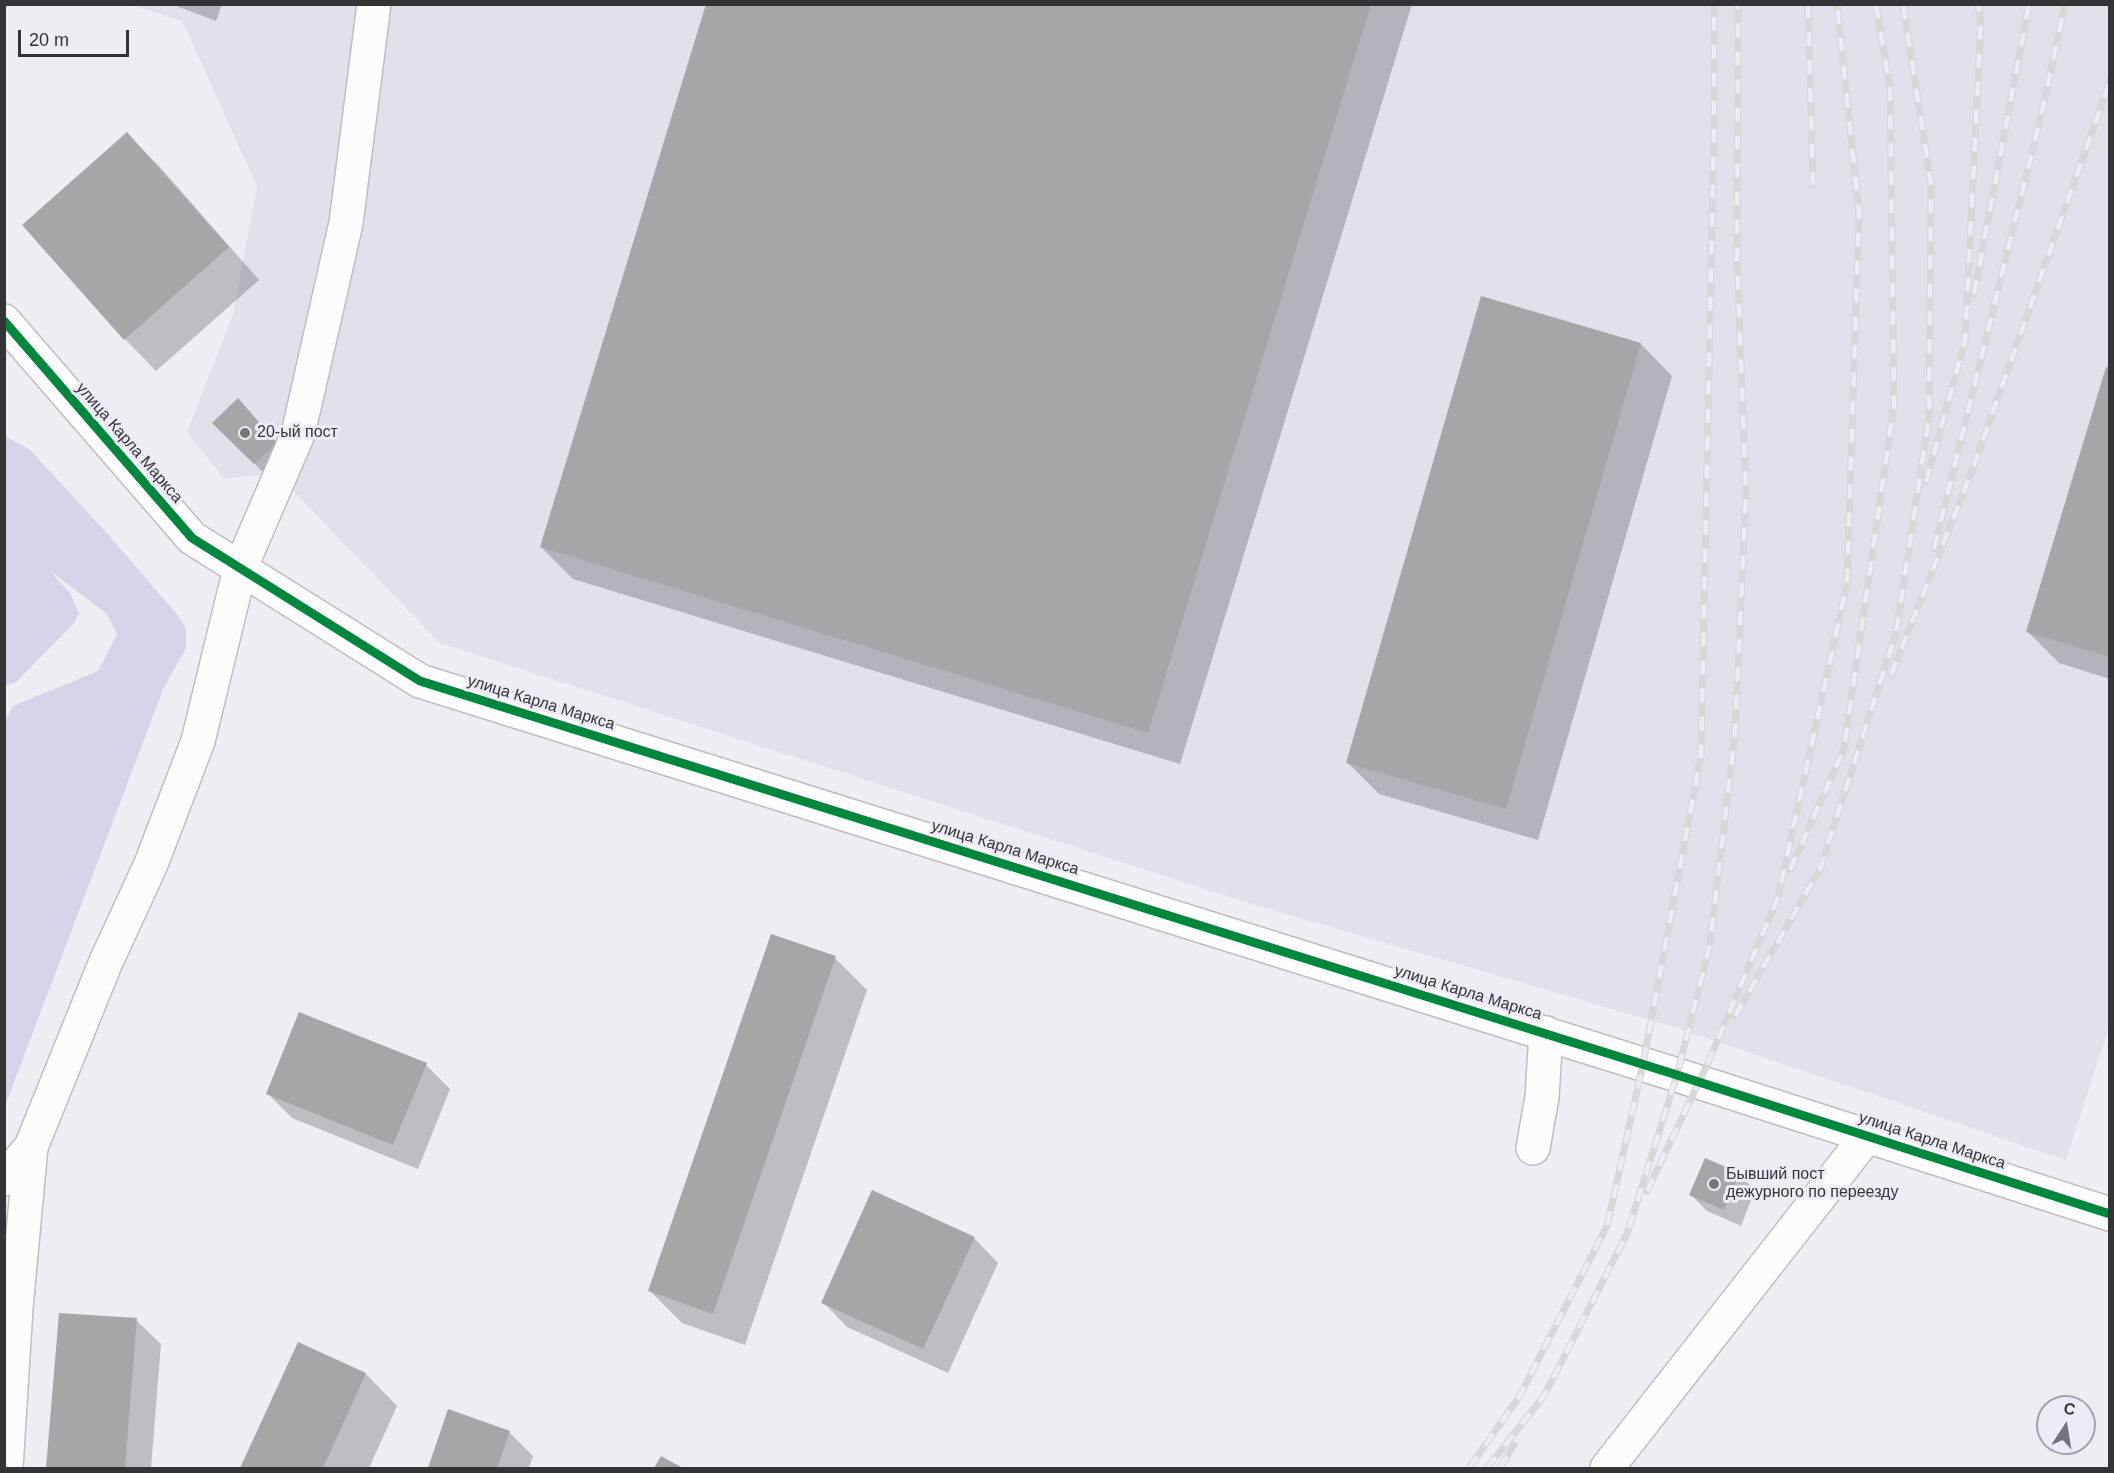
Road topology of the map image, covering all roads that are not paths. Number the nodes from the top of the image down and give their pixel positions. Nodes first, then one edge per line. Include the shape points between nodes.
1 (374, 4) edge
2 (4, 321) edge
3 (240, 569) junction
4 (1546, 1033) junction
5 (1867, 1136) junction
6 (32, 1147) junction
7 (1533, 1148) dead end
8 (4, 1179) edge
9 (2109, 1214) edge
10 (6, 1468) edge
11 (1607, 1468) edge

1 - 3 street via 346,223 298,434
2 - 3 street, улица Карла Маркса via 192,538
3 - 4 street, улица Карла Маркса via 420,681
3 - 6 street via 198,741 151,864 105,964
4 - 5 street, улица Карла Маркса
4 - 7 street via 1542,1097
5 - 9 street, улица Карла Маркса
5 - 11 street
6 - 8 street
6 - 10 street

